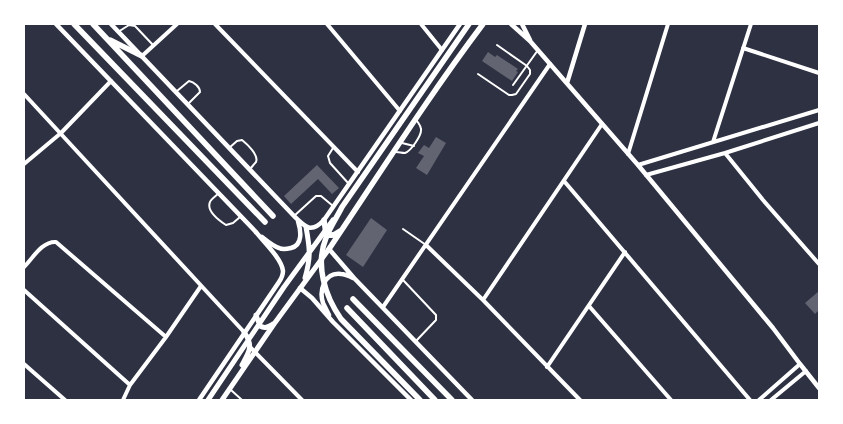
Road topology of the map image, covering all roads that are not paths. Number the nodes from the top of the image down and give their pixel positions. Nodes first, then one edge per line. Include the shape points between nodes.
1 (56, 24) edge
2 (74, 24) edge
3 (93, 24) edge
4 (111, 24) edge
5 (177, 24) edge
6 (216, 24) edge
7 (327, 24) edge
8 (421, 24) edge
9 (460, 24) edge
10 (469, 24) edge
11 (482, 24) edge
12 (511, 24) edge
13 (522, 24) edge
14 (585, 24) edge
15 (668, 24) edge
16 (751, 24) edge
17 (118, 32) junction
18 (105, 37) junction
19 (530, 41) junction
20 (497, 44) dead end
21 (153, 45) junction
22 (743, 48) junction
23 (442, 50) junction
24 (538, 50) junction
25 (142, 56) junction
26 (550, 64) junction
27 (527, 66) junction
28 (819, 73) edge
29 (478, 74) dead end
30 (111, 80) junction
31 (567, 83) junction
32 (513, 85) dead end
33 (176, 92) junction
34 (24, 94) edge
35 (188, 104) junction
36 (819, 110) edge
37 (400, 111) junction
38 (415, 119) junction
39 (819, 122) edge
40 (602, 124) junction
41 (61, 132) junction
42 (400, 142) junction
43 (713, 142) junction
44 (414, 146) junction
45 (334, 147) junction
46 (229, 148) junction
47 (394, 151) junction
48 (725, 152) junction
49 (628, 154) junction
50 (24, 164) edge
51 (638, 165) junction
52 (249, 169) junction
53 (358, 172) junction
54 (646, 175) junction
55 (564, 181) junction
56 (349, 184) junction
57 (219, 193) junction
58 (333, 206) junction
59 (342, 207) junction
60 (241, 216) junction
61 (273, 216) dead end
62 (296, 218) junction
63 (324, 220) junction
64 (265, 222) dead end
65 (306, 227) junction
66 (403, 229) dead end
67 (342, 230) junction
68 (255, 231) junction
69 (426, 245) junction
70 (329, 249) junction
71 (625, 252) junction
72 (819, 264) edge
73 (24, 267) edge
74 (354, 278) junction
75 (402, 279) junction
76 (305, 281) junction
77 (201, 286) junction
78 (300, 288) junction
79 (24, 290) edge
80 (353, 299) dead end
81 (484, 300) junction
82 (589, 306) junction
83 (383, 307) junction
84 (347, 308) dead end
85 (256, 315) junction
86 (333, 322) junction
87 (274, 324) junction
88 (244, 332) junction
89 (166, 336) junction
90 (416, 341) junction
91 (250, 346) junction
92 (255, 352) junction
93 (24, 364) edge
94 (800, 364) junction
95 (547, 366) junction
96 (806, 371) junction
97 (130, 384) junction
98 (231, 386) junction
99 (819, 388) edge
100 (65, 400) edge
101 (123, 400) edge
102 (198, 400) edge
103 (208, 400) edge
104 (222, 400) edge
105 (242, 400) edge
106 (302, 400) edge
107 (411, 400) edge
108 (420, 400) edge
109 (435, 400) edge
110 (452, 400) edge
111 (472, 400) edge
112 (580, 400) edge
113 (671, 400) edge
114 (750, 400) edge
115 (759, 400) edge
116 (770, 400) edge

1 - 30 street
2 - 64 main road
3 - 18 main road
4 - 17 street
5 - 21 street
6 - 45 street
7 - 37 street
8 - 23 street
9 - 23 street
10 - 59 main road
11 - 38 main road
12 - 19 street
13 - 19 street
14 - 31 street
15 - 49 street
16 - 22 street
17 - 21 lane via 129,25 135,26
17 - 25 street
18 - 25 main road
18 - 61 main road
19 - 24 street
20 - 27 lane
21 - 25 street
22 - 28 street
22 - 43 street
23 - 37 street
24 - 26 street
24 - 27 lane
25 - 33 street
26 - 31 street
26 - 69 street
27 - 29 lane via 530,74 512,95
27 - 32 lane
30 - 41 street
30 - 57 street
31 - 40 street
33 - 35 street
33 - 35 lane via 192,81 200,92
34 - 41 street
35 - 46 street
36 - 43 street
37 - 53 street
38 - 42 main road
38 - 44 lane via 421,131
39 - 48 street
40 - 49 street
40 - 55 street
41 - 50 street
41 - 77 street
42 - 44 lane
42 - 47 main road
43 - 51 street
44 - 47 lane via 402,153
45 - 53 street
45 - 56 lane via 328,156 330,164
46 - 52 street
46 - 52 lane via 237,141 244,142 257,158
47 - 67 main road
48 - 54 street
48 - 72 street
49 - 51 street
51 - 54 street
52 - 62 street
53 - 56 street
54 - 94 street via 774,328
55 - 71 street
55 - 81 street
56 - 58 street
57 - 60 street
57 - 60 lane via 209,205 214,216 226,225
58 - 62 lane via 321,196 316,196
58 - 63 street
59 - 103 main road
59 - 108 main road via 326,238 321,260 325,288 341,319
60 - 68 street
62 - 65 street
62 - 68 street via 301,236 294,248 278,248
63 - 65 street via 315,228
63 - 67 main road via 326,234 333,236
65 - 76 main road via 310,262
66 - 69 lane
67 - 70 main road
68 - 85 street via 276,257 283,273
69 - 75 street
69 - 81 street
70 - 74 street
70 - 76 main road
71 - 82 street
71 - 114 street
73 - 89 street via 44,245 56,242
74 - 83 street
74 - 86 street via 333,274 322,287 323,304
75 - 83 street
75 - 90 lane via 436,315 436,320
76 - 78 main road
77 - 88 street
77 - 89 street
78 - 86 street
78 - 87 main road
79 - 97 street
80 - 110 main road
81 - 95 street
82 - 95 street
82 - 113 street
83 - 90 street
84 - 109 main road
85 - 87 main road via 263,328
85 - 88 street
86 - 107 street
87 - 92 main road
88 - 91 main road
88 - 102 street
89 - 97 street
90 - 111 street
91 - 92 street
91 - 98 main road
92 - 98 main road
92 - 106 street
93 - 100 street
94 - 96 street
94 - 115 street
95 - 112 street
96 - 99 street
96 - 116 street
97 - 101 street
98 - 104 main road
98 - 105 lane

